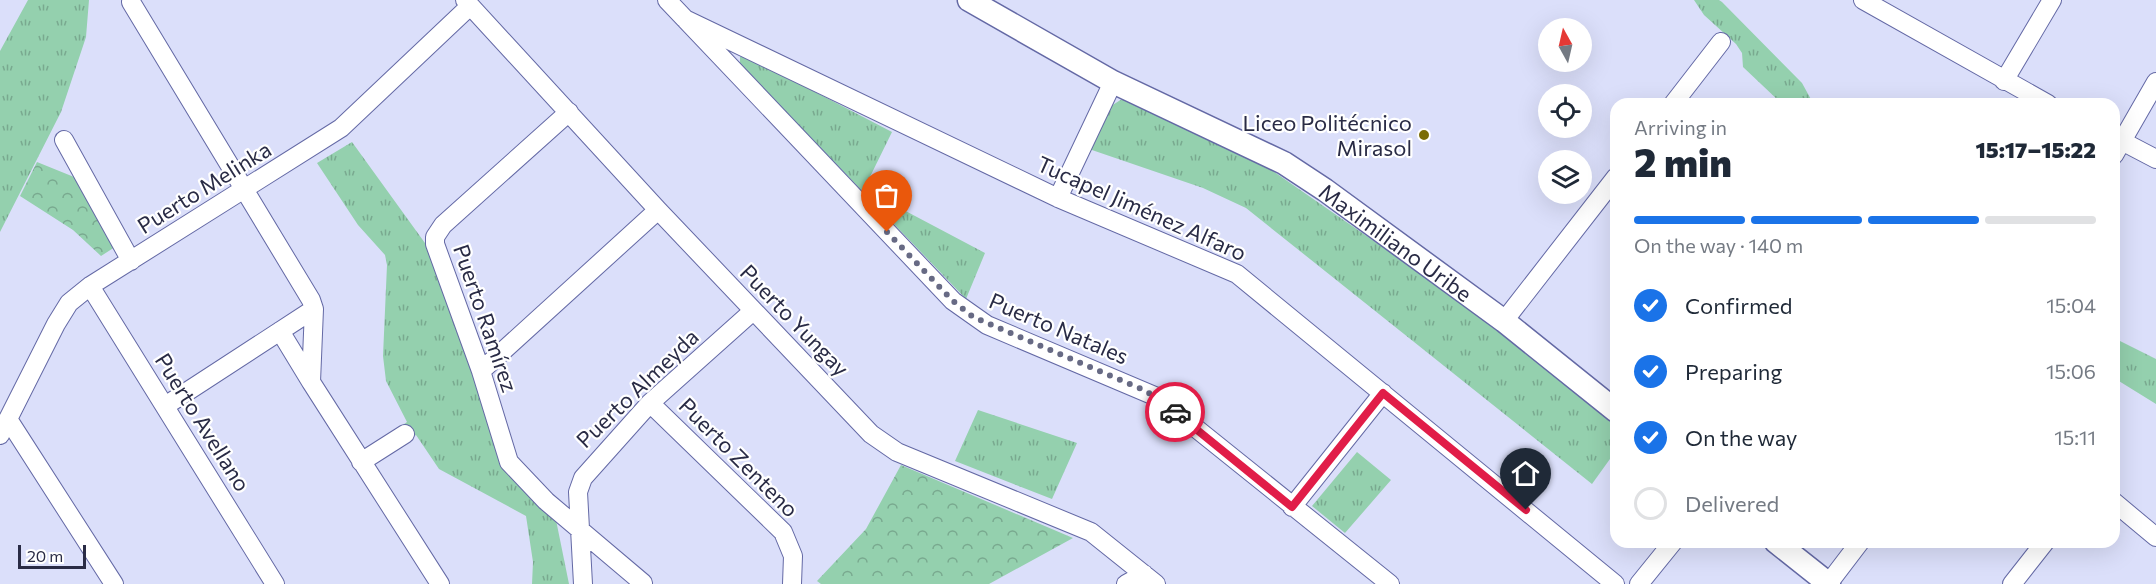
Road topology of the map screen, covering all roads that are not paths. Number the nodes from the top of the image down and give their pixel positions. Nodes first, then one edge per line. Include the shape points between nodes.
1 (668, 0) edge
2 (969, 0) edge
3 (1863, 0) edge
4 (2052, 0) edge
5 (131, 2) dead end
6 (467, 3) edge
7 (1893, 7) edge
8 (685, 18) junction
9 (1721, 42) dead end
10 (2004, 81) junction
11 (1113, 82) junction
12 (2156, 82) edge
13 (1678, 98) edge
14 (2037, 98) edge
15 (569, 112) junction
16 (2120, 138) edge
17 (64, 140) dead end
18 (2120, 146) edge
19 (2156, 159) edge
20 (1610, 185) edge
21 (246, 190) junction
22 (1059, 198) junction
23 (658, 210) junction
24 (131, 261) junction
25 (90, 286) junction
26 (314, 309) junction
27 (753, 311) junction
28 (1504, 321) junction
29 (280, 332) junction
30 (481, 371) junction
31 (311, 382) junction
32 (1383, 393) junction
33 (1610, 400) edge
34 (650, 403) junction
35 (165, 406) junction
36 (4, 427) edge
37 (405, 434) dead end
38 (361, 462) junction
39 (1292, 507) junction
40 (2120, 507) edge
41 (580, 531) junction
42 (2156, 537) edge
43 (1668, 548) edge
44 (1783, 548) edge
45 (1855, 548) edge
46 (2040, 548) edge
47 (1150, 579) edge
48 (643, 583) edge
49 (114, 584) edge
50 (275, 584) edge
51 (440, 584) edge
52 (583, 584) edge
53 (792, 584) edge
54 (1126, 584) edge
55 (1390, 584) edge
56 (1616, 584) edge
57 (1639, 584) edge
58 (1828, 584) edge
59 (2012, 584) edge

1 - 8 street, Puerto Natales
2 - 11 street, Maximiliano Uribe
3 - 7 street
4 - 10 street
5 - 21 street
6 - 15 street, Puerto Yungay
6 - 21 street, Puerto Melinka via 341,128
7 - 10 street
8 - 22 street, Tucapel Jiménez Alfaro
8 - 39 street, Puerto Natales via 953,301 987,325 1151,394
9 - 13 street
10 - 14 street
11 - 22 street
11 - 28 street, Maximiliano Uribe via 1284,163
12 - 16 street
15 - 23 street, Puerto Yungay
15 - 30 street, Puerto Ramírez via 443,225 435,237
17 - 24 street
18 - 19 street
20 - 28 street
21 - 24 street, Puerto Melinka
21 - 26 street
22 - 32 street, Tucapel Jiménez Alfaro via 1237,274
23 - 27 street, Puerto Yungay
23 - 30 street
24 - 25 street, Puerto Melinka
25 - 35 street, Puerto Avellano
25 - 36 street, Puerto Melinka via 69,303 56,324
26 - 29 street
26 - 31 street
27 - 34 street, Puerto Almeyda
27 - 47 street, Puerto Yungay via 882,443 1091,531
28 - 33 street, Maximiliano Uribe
29 - 31 street
29 - 35 street
30 - 41 street, Puerto Ramírez via 508,462
31 - 38 street
32 - 39 street
32 - 56 street, Tucapel Jiménez Alfaro
34 - 41 street, Puerto Almeyda via 584,478 579,492
34 - 53 street, Puerto Zenteno via 783,532 793,556
35 - 50 street, Puerto Avellano
36 - 49 street
37 - 38 street
38 - 51 street
39 - 55 street, Puerto Natales
40 - 42 street
41 - 48 street, Puerto Ramírez
41 - 52 street, Puerto Almeyda
43 - 57 street
44 - 58 street
45 - 58 street
46 - 59 street
47 - 54 street

